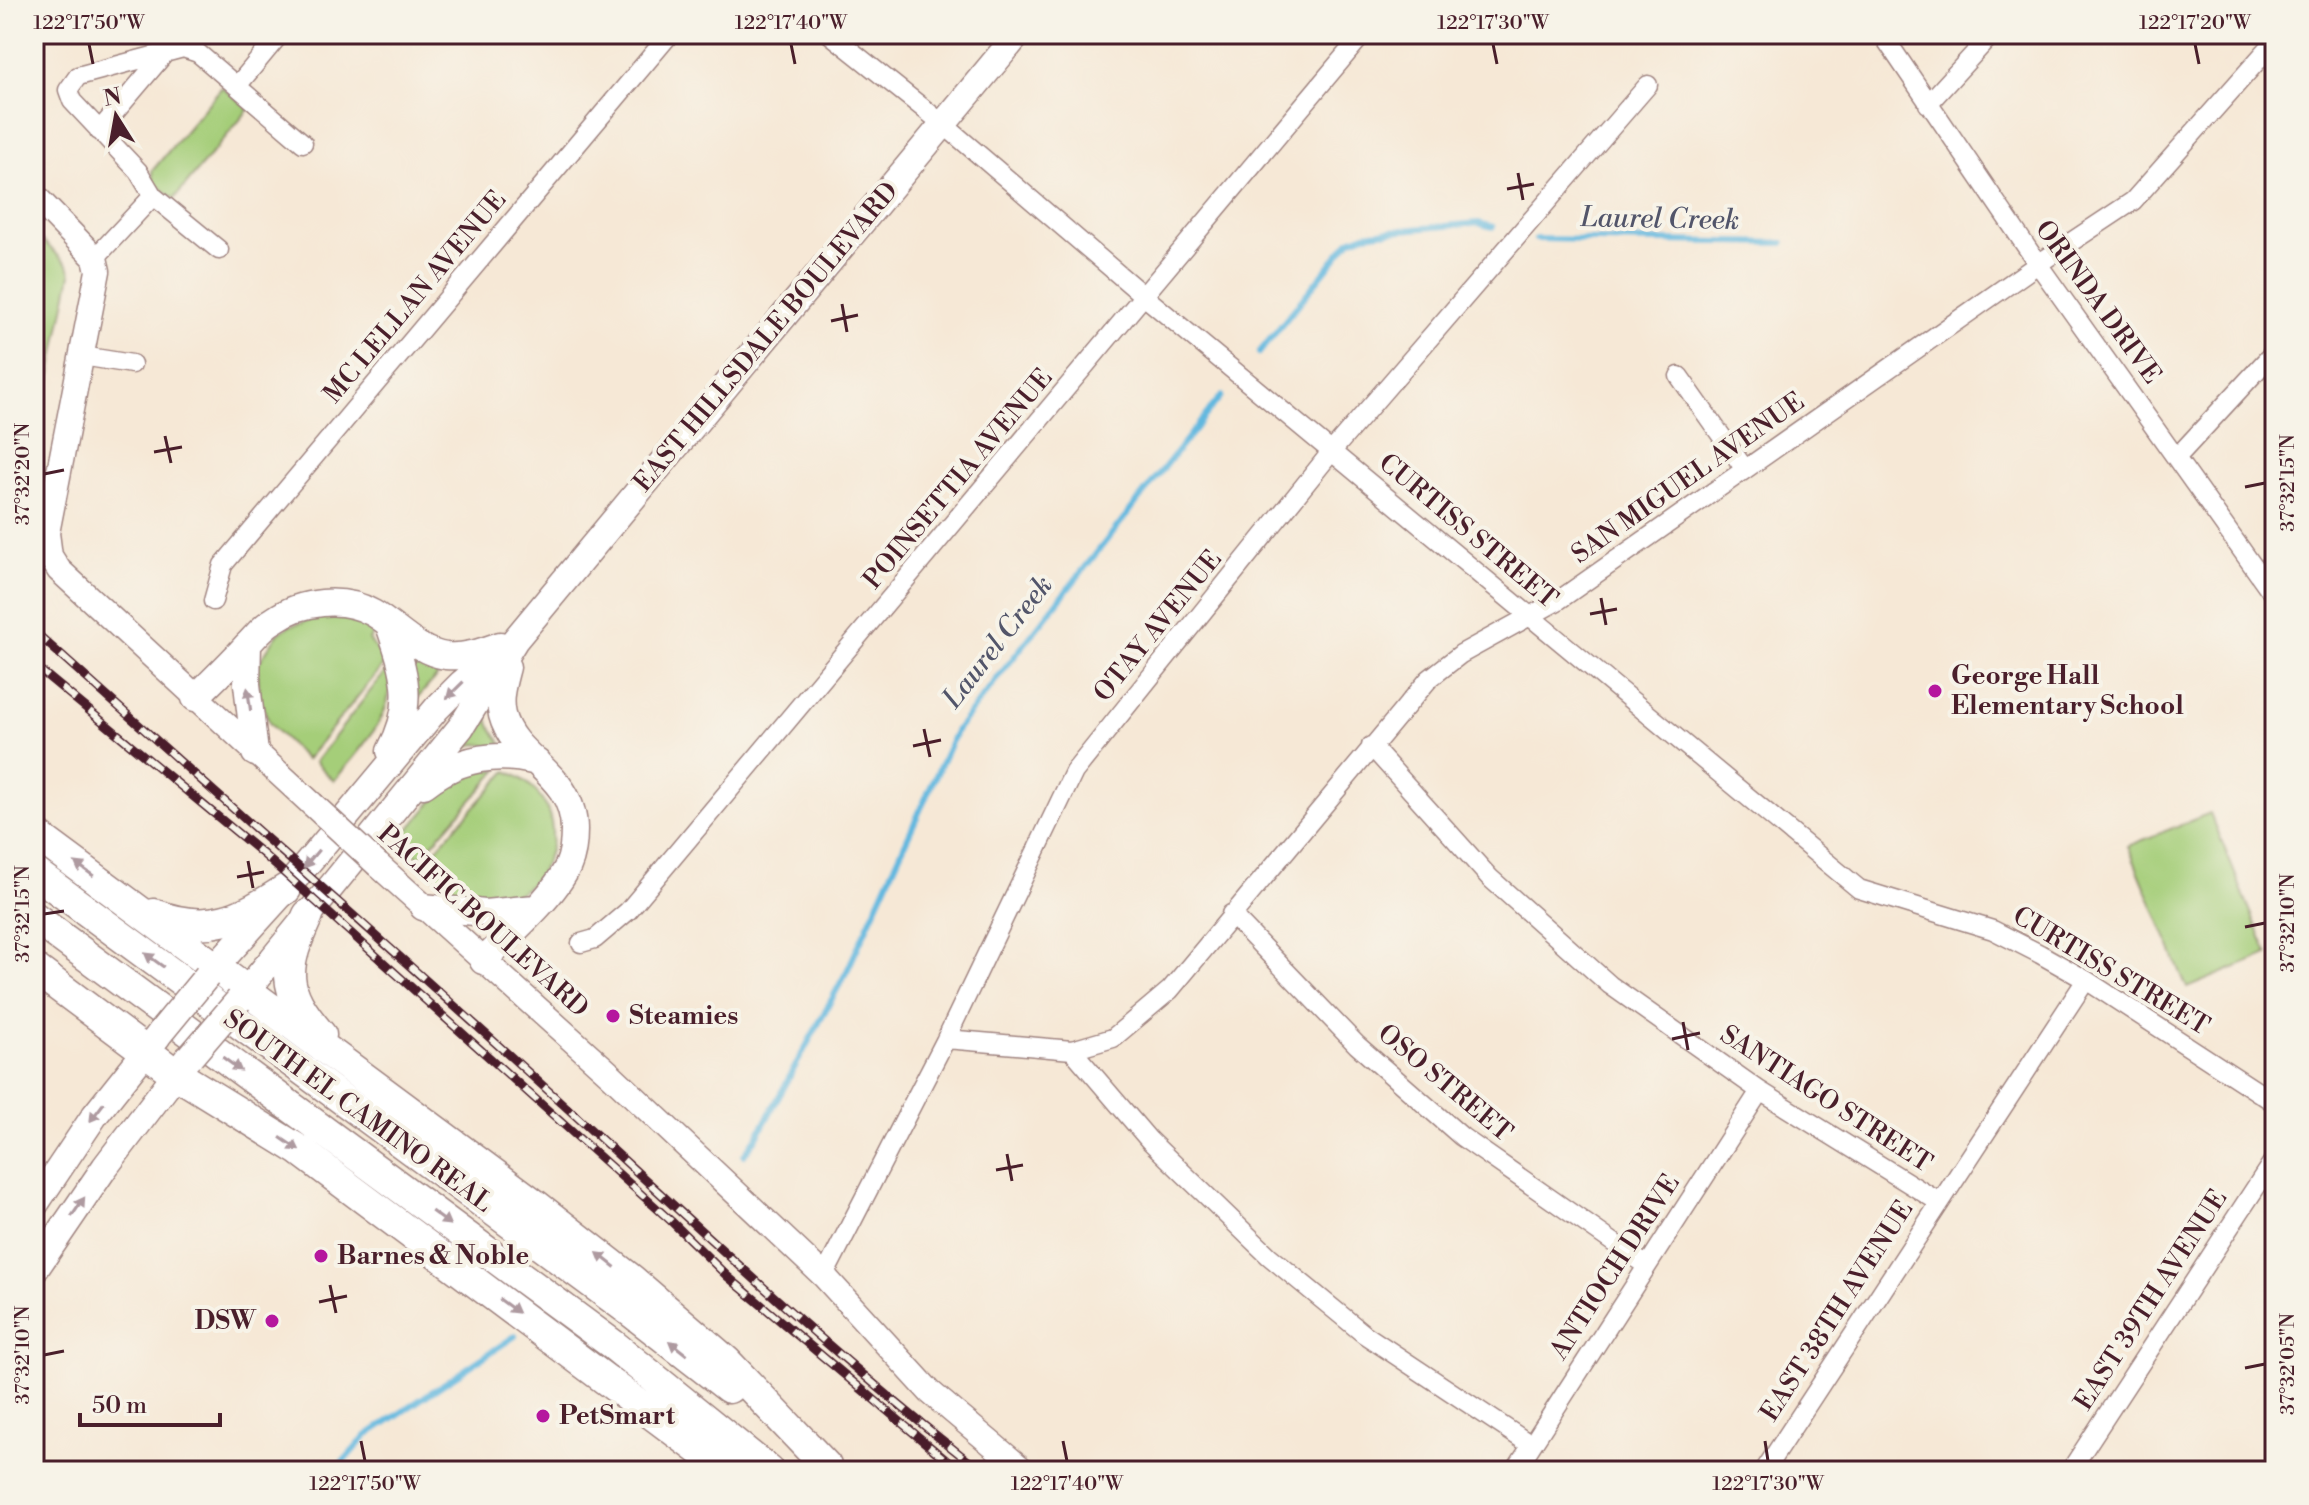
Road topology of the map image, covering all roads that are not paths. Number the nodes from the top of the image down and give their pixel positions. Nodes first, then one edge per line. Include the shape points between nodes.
1 (280, 34) edge
2 (670, 34) edge
3 (830, 34) edge
4 (1018, 34) edge
5 (1363, 34) edge
6 (1882, 34) edge
7 (1992, 34) edge
8 (2275, 41) edge
9 (166, 52) junction
10 (1648, 85) dead end
11 (237, 86) junction
12 (1928, 104) junction
13 (943, 124) junction
14 (99, 131) junction
15 (303, 143) dead end
16 (34, 195) edge
17 (153, 196) junction
18 (219, 250) dead end
19 (95, 258) junction
20 (2038, 264) junction
21 (1145, 297) junction
22 (2275, 351) edge
23 (82, 356) junction
24 (132, 364) dead end
25 (1679, 376) dead end
26 (1332, 451) junction
27 (2177, 457) junction
28 (1744, 468) junction
29 (2275, 597) edge
30 (213, 601) dead end
31 (1529, 616) junction
32 (389, 625) junction
33 (515, 640) junction
34 (248, 645) junction
35 (195, 698) junction
36 (1371, 746) junction
37 (255, 753) junction
38 (537, 762) junction
39 (371, 786) junction
40 (399, 804) junction
41 (34, 833) edge
42 (34, 872) edge
43 (286, 889) junction
44 (133, 906) junction
45 (423, 907) junction
46 (535, 908) junction
47 (1231, 914) junction
48 (308, 915) junction
49 (34, 917) edge
50 (581, 943) dead end
51 (483, 961) junction
52 (34, 968) edge
53 (212, 972) junction
54 (2086, 980) junction
55 (243, 995) junction
56 (946, 1039) junction
57 (152, 1042) junction
58 (1072, 1050) junction
59 (345, 1063) junction
60 (183, 1065) junction
61 (1760, 1091) junction
62 (2275, 1103) edge
63 (2275, 1158) edge
64 (1939, 1202) junction
65 (34, 1206) edge
66 (1647, 1266) junction
67 (34, 1271) edge
68 (824, 1276) junction
69 (1531, 1445) junction
70 (829, 1469) edge
71 (728, 1471) edge
72 (769, 1471) edge
73 (1024, 1471) edge
74 (1515, 1471) edge
75 (1764, 1471) edge
76 (2070, 1471) edge

1 - 11 street
2 - 30 street, MC LELLAN AVENUE via 223,565
3 - 13 street, CURTISS STREET
4 - 13 main road, EAST HILLSDALE BOULEVARD
5 - 21 street, POINSETTIA AVENUE
6 - 12 street, ORINDA DRIVE
7 - 12 street
8 - 20 street, SAN MIGUEL AVENUE via 2133,201
9 - 11 street via 183,48 198,53
9 - 14 street
9 - 14 street via 78,76 68,90 72,101
10 - 26 street, OTAY AVENUE
11 - 15 street
12 - 20 street, ORINDA DRIVE
13 - 21 street, CURTISS STREET
13 - 33 main road, EAST HILLSDALE BOULEVARD
14 - 17 street via 138,171
16 - 19 street
17 - 18 street
17 - 19 street
19 - 23 street via 98,271
20 - 27 street, ORINDA DRIVE
20 - 28 street, SAN MIGUEL AVENUE
21 - 26 street, CURTISS STREET
21 - 50 street, POINSETTIA AVENUE via 628,911 610,929
22 - 27 street
23 - 24 street
23 - 35 street, PACIFIC BOULEVARD via 47,533 50,556
25 - 28 street
26 - 31 street, CURTISS STREET
26 - 56 street, OTAY AVENUE via 1074,772
27 - 29 street, ORINDA DRIVE
28 - 31 street, SAN MIGUEL AVENUE
31 - 36 street, SAN MIGUEL AVENUE via 1461,654 1429,679
31 - 54 street, CURTISS STREET via 1859,889 1993,930
32 - 33 main road via 447,656 478,653
32 - 34 main road via 355,605 317,603 277,617
32 - 39 main road via 406,677 405,711 399,736
33 - 38 main road via 501,687 502,715
33 -> 39 main road, EAST HILLSDALE BOULEVARD via 454,691
33 - 40 main road, EAST HILLSDALE BOULEVARD via 461,727
34 - 35 main road
37 -> 34 main road
35 - 37 street, PACIFIC BOULEVARD
36 - 47 street, SAN MIGUEL AVENUE
36 - 61 street, SANTIAGO STREET via 1490,878 1610,985
37 - 45 street, PACIFIC BOULEVARD, bridge
38 - 40 main road via 499,756 458,763
38 - 46 main road via 569,800 574,834 569,864
39 -> 43 main road, EAST HILLSDALE BOULEVARD
40 - 48 main road, EAST HILLSDALE BOULEVARD
44 -> 41 main road
70 -> 42 main road, SOUTH EL CAMINO REAL via 634,1314
43 - 44 main road via 242,915 209,924 178,922
43 - 53 main road, EAST HILLSDALE BOULEVARD
44 - 53 main road
45 - 46 main road via 474,913
45 - 51 street, PACIFIC BOULEVARD
46 - 51 main road
47 - 58 street, SAN MIGUEL AVENUE via 1170,990 1113,1038
47 - 66 street, OSO STREET via 1357,1045 1462,1137
48 - 55 main road, EAST HILLSDALE BOULEVARD
48 - 59 main road via 290,962 291,988 313,1026
49 -> 72 main road, SOUTH EL CAMINO REAL via 612,1344
51 - 68 street, PACIFIC BOULEVARD
52 - 57 main road
53 - 55 main road
53 - 57 main road, EAST HILLSDALE BOULEVARD, bridge
54 - 62 street, CURTISS STREET
54 - 64 street, EAST 38TH AVENUE
55 - 59 main road
55 - 60 main road, EAST HILLSDALE BOULEVARD, bridge
56 - 58 street, SAN MIGUEL AVENUE
56 - 68 street, OTAY AVENUE
57 - 60 main road
57 -> 65 main road, EAST HILLSDALE BOULEVARD
58 - 69 street via 1149,1140 1269,1256 1364,1334
70 -> 59 main road via 726,1361 662,1304
67 -> 60 main road, EAST HILLSDALE BOULEVARD
60 -> 71 main road
61 - 64 street, SANTIAGO STREET
61 - 66 street, ANTIOCH DRIVE
63 - 76 street, EAST 39TH AVENUE
64 - 75 street, EAST 38TH AVENUE
66 - 69 street, ANTIOCH DRIVE
68 - 73 street, PACIFIC BOULEVARD via 930,1392
69 - 74 street, ANTIOCH DRIVE

